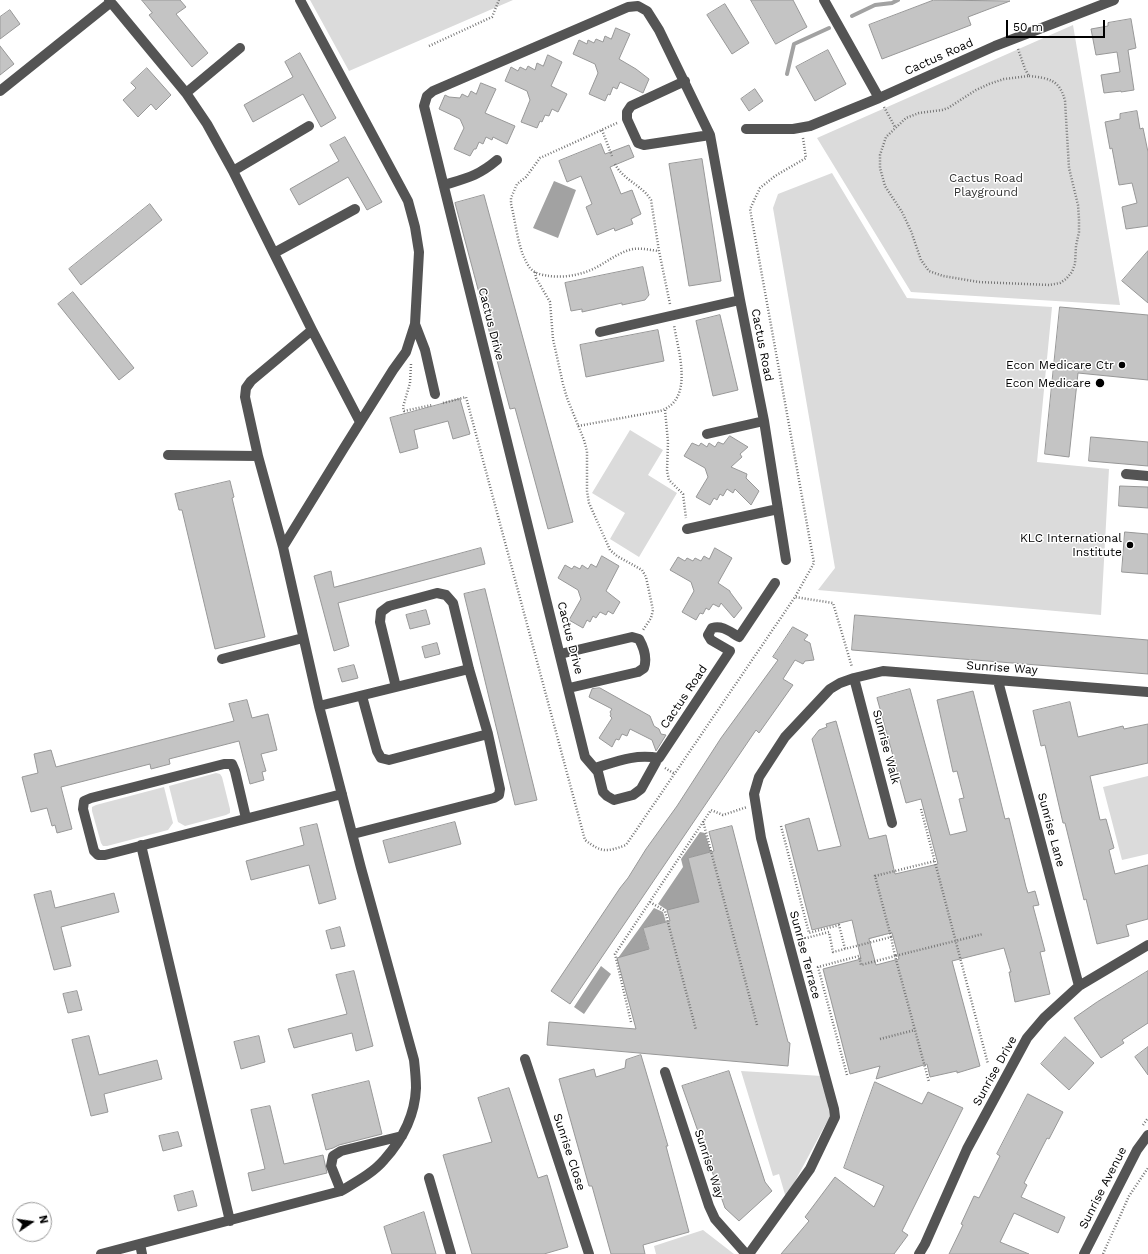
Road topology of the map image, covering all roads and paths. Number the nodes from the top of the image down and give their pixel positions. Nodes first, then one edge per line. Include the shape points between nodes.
1 (300, 0) edge
2 (499, 0) edge
3 (824, 0) edge
4 (1114, 0) edge
5 (110, 1) edge
6 (1014, 39) junction
7 (429, 46) dead end
8 (240, 48) dead end
9 (1029, 76) junction
10 (685, 81) junction
11 (0, 91) edge
12 (186, 93) junction
13 (878, 98) junction
14 (627, 119) junction
15 (309, 126) dead end
16 (895, 127) junction
17 (801, 128) junction
18 (746, 129) dead end
19 (602, 130) junction
20 (710, 135) junction
21 (612, 156) dead end
22 (497, 160) dead end
23 (233, 171) junction
24 (444, 186) junction
25 (355, 209) dead end
26 (659, 251) dead end
27 (274, 253) junction
28 (535, 272) junction
29 (740, 300) junction
30 (415, 324) junction
31 (312, 330) junction
32 (600, 332) dead end
33 (406, 352) junction
34 (435, 394) dead end
35 (665, 410) dead end
36 (764, 421) junction
37 (360, 422) junction
38 (707, 434) dead end
39 (168, 455) dead end
40 (258, 456) junction
41 (1126, 474) dead end
42 (1148, 476) edge
43 (778, 509) junction
44 (687, 529) joint
45 (283, 547) junction
46 (786, 560) dead end
47 (775, 583) dead end
48 (795, 597) junction
49 (303, 638) junction
50 (639, 639) junction
51 (560, 654) junction
52 (222, 659) dead end
53 (469, 669) junction
54 (854, 678) junction
55 (998, 681) junction
56 (396, 687) junction
57 (569, 688) junction
58 (1148, 692) edge
59 (362, 696) junction
60 (319, 706) junction
61 (488, 734) junction
62 (657, 760) junction
63 (595, 768) junction
64 (342, 794) junction
65 (921, 809) dead end
66 (749, 813) dead end
67 (246, 818) junction
68 (703, 821) junction
69 (892, 823) dead end
70 (781, 826) dead end
71 (353, 834) junction
72 (141, 844) junction
73 (934, 861) junction
74 (650, 902) junction
75 (983, 934) dead end
76 (890, 937) junction
77 (794, 941) dead end
78 (956, 941) junction
79 (1148, 945) edge
80 (845, 949) junction
81 (895, 956) junction
82 (1079, 986) junction
83 (631, 1022) dead end
84 (757, 1025) dead end
85 (696, 1030) dead end
86 (915, 1030) junction
87 (880, 1039) dead end
88 (525, 1059) dead end
89 (988, 1064) dead end
90 (665, 1072) dead end
91 (847, 1075) dead end
92 (929, 1082) dead end
93 (1148, 1135) edge
94 (402, 1136) junction
95 (1148, 1168) edge
96 (429, 1178) dead end
97 (341, 1191) junction
98 (230, 1221) junction
99 (141, 1249) edge
100 (101, 1254) edge
101 (451, 1254) edge
102 (589, 1254) edge
103 (748, 1254) edge
104 (919, 1254) edge
105 (1084, 1254) edge
106 (1103, 1254) edge

1 - 30 street via 408,201 419,252
2 - 7 path via 492,17
3 - 13 street
4 - 6 street, Cactus Road
5 - 11 street
5 - 12 street
6 - 9 path
6 - 13 street, Cactus Road
8 - 12 street
9 - 16 path via 988,84 948,108 913,115
9 - 16 path via 1054,81 1066,101 1069,168 1079,219 1075,264 1072,272 1060,283 1049,285 979,282 938,275 926,268 911,231 885,186 881,173 882,149 886,137
10 - 14 street via 631,106 627,112
10 - 20 street, Cactus Drive
10 - 24 street, Cactus Drive via 659,30 647,11 638,6 628,7 433,91 427,96 424,106
12 - 23 street
13 - 16 path
13 - 17 street
14 - 19 path
14 - 20 street via 638,143 644,145
15 - 23 street
17 - 18 street
17 - 48 path via 806,158 760,188 750,209 814,563
19 - 21 path
19 - 28 path via 540,158 515,188 511,204 523,254
20 - 29 street, Cactus Road
22 - 24 street via 475,176
23 - 27 street
24 - 51 street, Cactus Drive
25 - 27 street
26 - 28 path via 637,248 629,250 578,274 557,276
27 - 31 street
28 - 50 path via 550,302 553,340 563,384 587,451 589,503 610,550 642,570 646,577 653,610
29 - 32 street
29 - 36 street, Cactus Road
30 - 33 street
30 - 34 street via 425,350
31 - 37 street
31 - 40 street via 246,388 245,397
33 - 37 street
33 - 48 path via 412,365 404,411 466,397 585,840 595,848 610,851 626,845
35 - 44 path via 667,471 669,480 683,494
36 - 38 street
36 - 43 street, Cactus Road
37 - 45 street
39 - 40 street
40 - 45 street
41 - 42 street
43 - 44 street
43 - 46 street, Cactus Road
45 - 49 street
47 - 62 street, Cactus Road via 740,637 723,627 712,628 708,635 711,640 730,651
48 - 54 path via 833,603
49 - 52 street
49 - 60 street
50 - 51 street via 632,637
50 - 57 street via 646,662 644,668 638,672
51 - 57 street, Cactus Drive
53 - 56 street
53 - 56 street via 453,603 446,595 437,593 389,606 381,612 380,622
53 - 61 street
54 - 55 street, Sunrise Way via 883,671
54 - 69 street, Sunrise Walk
54 - 103 street, Sunrise Terrace via 830,690 785,737 759,777 754,794 761,838 835,1117 810,1169
55 - 58 street, Sunrise Way
55 - 82 street, Sunrise Lane
56 - 59 street
57 - 63 street, Cactus Drive via 585,756
59 - 60 street
59 - 61 street via 381,758 389,760
60 - 64 street
61 - 71 street via 500,789 499,795
62 - 63 street via 645,756 633,757
62 - 63 street, Cactus Drive via 641,789 633,795 614,800 603,792
64 - 67 street
64 - 71 street
65 - 73 path
66 - 68 path via 747,806 723,815 711,810
67 - 72 street
67 - 72 street via 232,764 84,801 83,809 94,851 98,855
68 - 74 path
68 - 84 path
70 - 80 path via 809,933 839,925
71 - 94 street via 414,1060 416,1088 412,1113
72 - 98 street
73 - 76 path via 875,876
73 - 78 path
74 - 83 path via 615,954
74 - 85 path via 665,911
75 - 78 path
76 - 80 path
76 - 81 path
77 - 80 path via 829,932 834,952
78 - 81 path
78 - 89 path
79 - 82 street, Sunrise Drive
81 - 86 path
81 - 91 path via 861,965 859,956 818,967
82 - 104 street, Sunrise Drive via 1044,1018 1027,1038 967,1149
86 - 87 path
86 - 92 path
88 - 102 street, Sunrise Close
90 - 103 street, Sunrise Way via 709,1206 715,1219
93 - 105 street, Sunrise Avenue via 1137,1150
94 - 97 street via 384,1161 364,1178
94 - 97 street via 341,1151 334,1156 331,1166
95 - 106 path via 1129,1196
96 - 101 street
97 - 98 street
98 - 99 street
99 - 100 street

